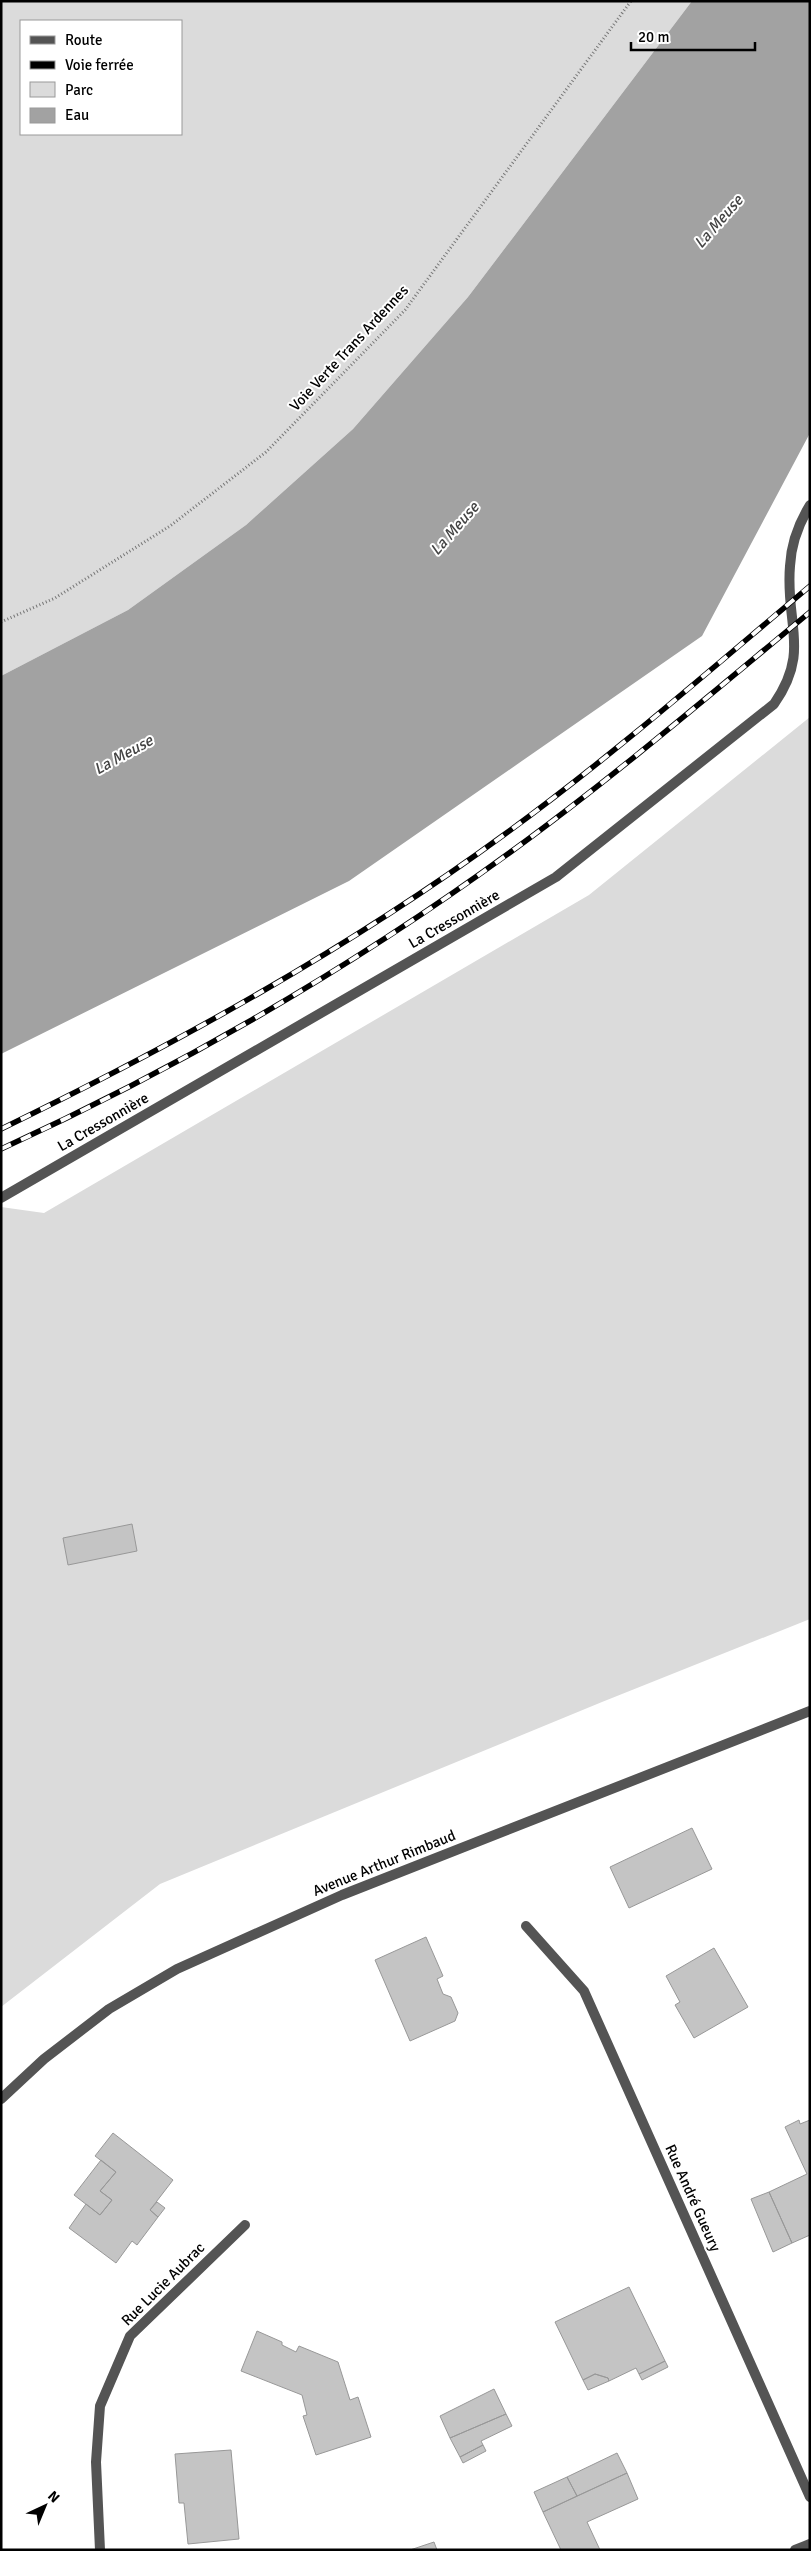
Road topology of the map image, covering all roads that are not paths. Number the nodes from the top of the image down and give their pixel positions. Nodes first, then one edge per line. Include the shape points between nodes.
1 (810, 505) edge
2 (1, 1198) edge
3 (810, 1711) edge
4 (526, 1926) dead end
5 (1, 2099) edge
6 (245, 2225) dead end
7 (810, 2497) edge
8 (810, 2544) edge
9 (100, 2550) edge
10 (795, 2550) edge

1 - 2 street, La Cressonnière via 795,540 790,567 799,652 788,688 774,704 556,877
3 - 5 street, Avenue Arthur Rimbaud via 342,1895 177,1970 109,2009
4 - 7 street, Rue André Gueury via 584,1991
6 - 9 street, Rue Lucie Aubrac via 130,2336 100,2406 96,2462
8 - 10 street

